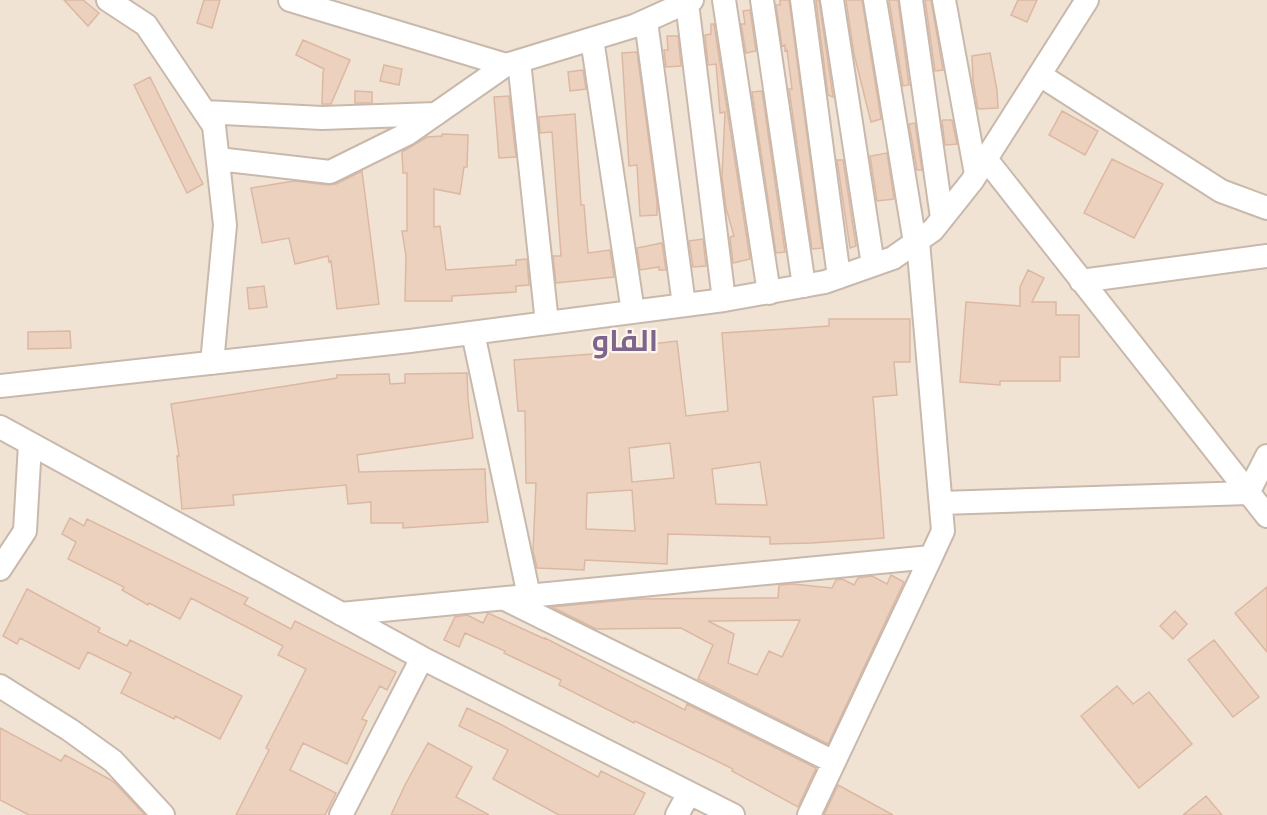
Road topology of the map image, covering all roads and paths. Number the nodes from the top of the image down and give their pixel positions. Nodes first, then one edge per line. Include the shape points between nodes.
1 (108, 0) edge
2 (290, 0) edge
3 (724, 0) edge
4 (762, 0) edge
5 (802, 0) edge
6 (832, 0) edge
7 (875, 0) edge
8 (911, 0) edge
9 (944, 0) edge
10 (1087, 0) edge
11 (689, 1) edge
12 (646, 21) junction
13 (592, 39) junction
14 (512, 63) junction
15 (1040, 75) junction
16 (205, 112) junction
17 (436, 114) junction
18 (218, 159) junction
19 (981, 167) junction
20 (1267, 208) edge
21 (942, 218) junction
22 (916, 242) junction
23 (1267, 256) edge
24 (873, 265) junction
25 (839, 277) junction
26 (1081, 281) junction
27 (804, 286) junction
28 (769, 293) junction
29 (724, 300) junction
30 (684, 305) junction
31 (633, 312) junction
32 (547, 323) junction
33 (473, 333) junction
34 (212, 363) junction
35 (0, 386) edge
36 (0, 427) edge
37 (30, 444) junction
38 (1267, 456) edge
39 (1248, 493) junction
40 (940, 503) junction
41 (1267, 516) edge
42 (931, 557) junction
43 (0, 569) edge
44 (529, 596) junction
45 (504, 598) junction
46 (341, 614) junction
47 (422, 658) junction
48 (0, 686) edge
49 (834, 762) junction
50 (689, 793) junction
51 (163, 815) edge
52 (341, 815) edge
53 (677, 815) edge
54 (733, 815) edge
55 (809, 815) edge

1 - 16 street via 146,25
2 - 14 street
3 - 28 street
4 - 27 street
5 - 25 street
6 - 24 street
7 - 22 street
8 - 21 street
9 - 19 street
10 - 15 street
11 - 12 street
11 - 29 street
12 - 13 street
12 - 30 street
13 - 14 street
13 - 31 street
14 - 17 street
14 - 32 street
15 - 19 street
15 - 20 street via 1221,191
16 - 17 street via 322,118
16 - 18 street via 214,126
17 - 18 street via 407,134 330,172
18 - 34 street via 225,225
19 - 21 street
19 - 26 street
21 - 22 street
22 - 24 street via 893,258
22 - 40 street
23 - 26 street
24 - 25 street
25 - 27 street
26 - 39 street
27 - 28 street
28 - 29 street
29 - 30 street
30 - 31 street
31 - 32 street
32 - 33 street
33 - 34 street
33 - 44 street
34 - 35 street
36 - 37 street
37 - 43 street via 25,531
37 - 46 street
38 - 39 street
39 - 40 street
39 - 41 street
40 - 42 street via 943,531
42 - 44 street
42 - 49 street
44 - 45 street
45 - 46 street
45 - 49 street
46 - 47 street
47 - 50 street
47 - 52 street
48 - 51 street via 113,761
49 - 55 street
50 - 53 street
50 - 54 street

